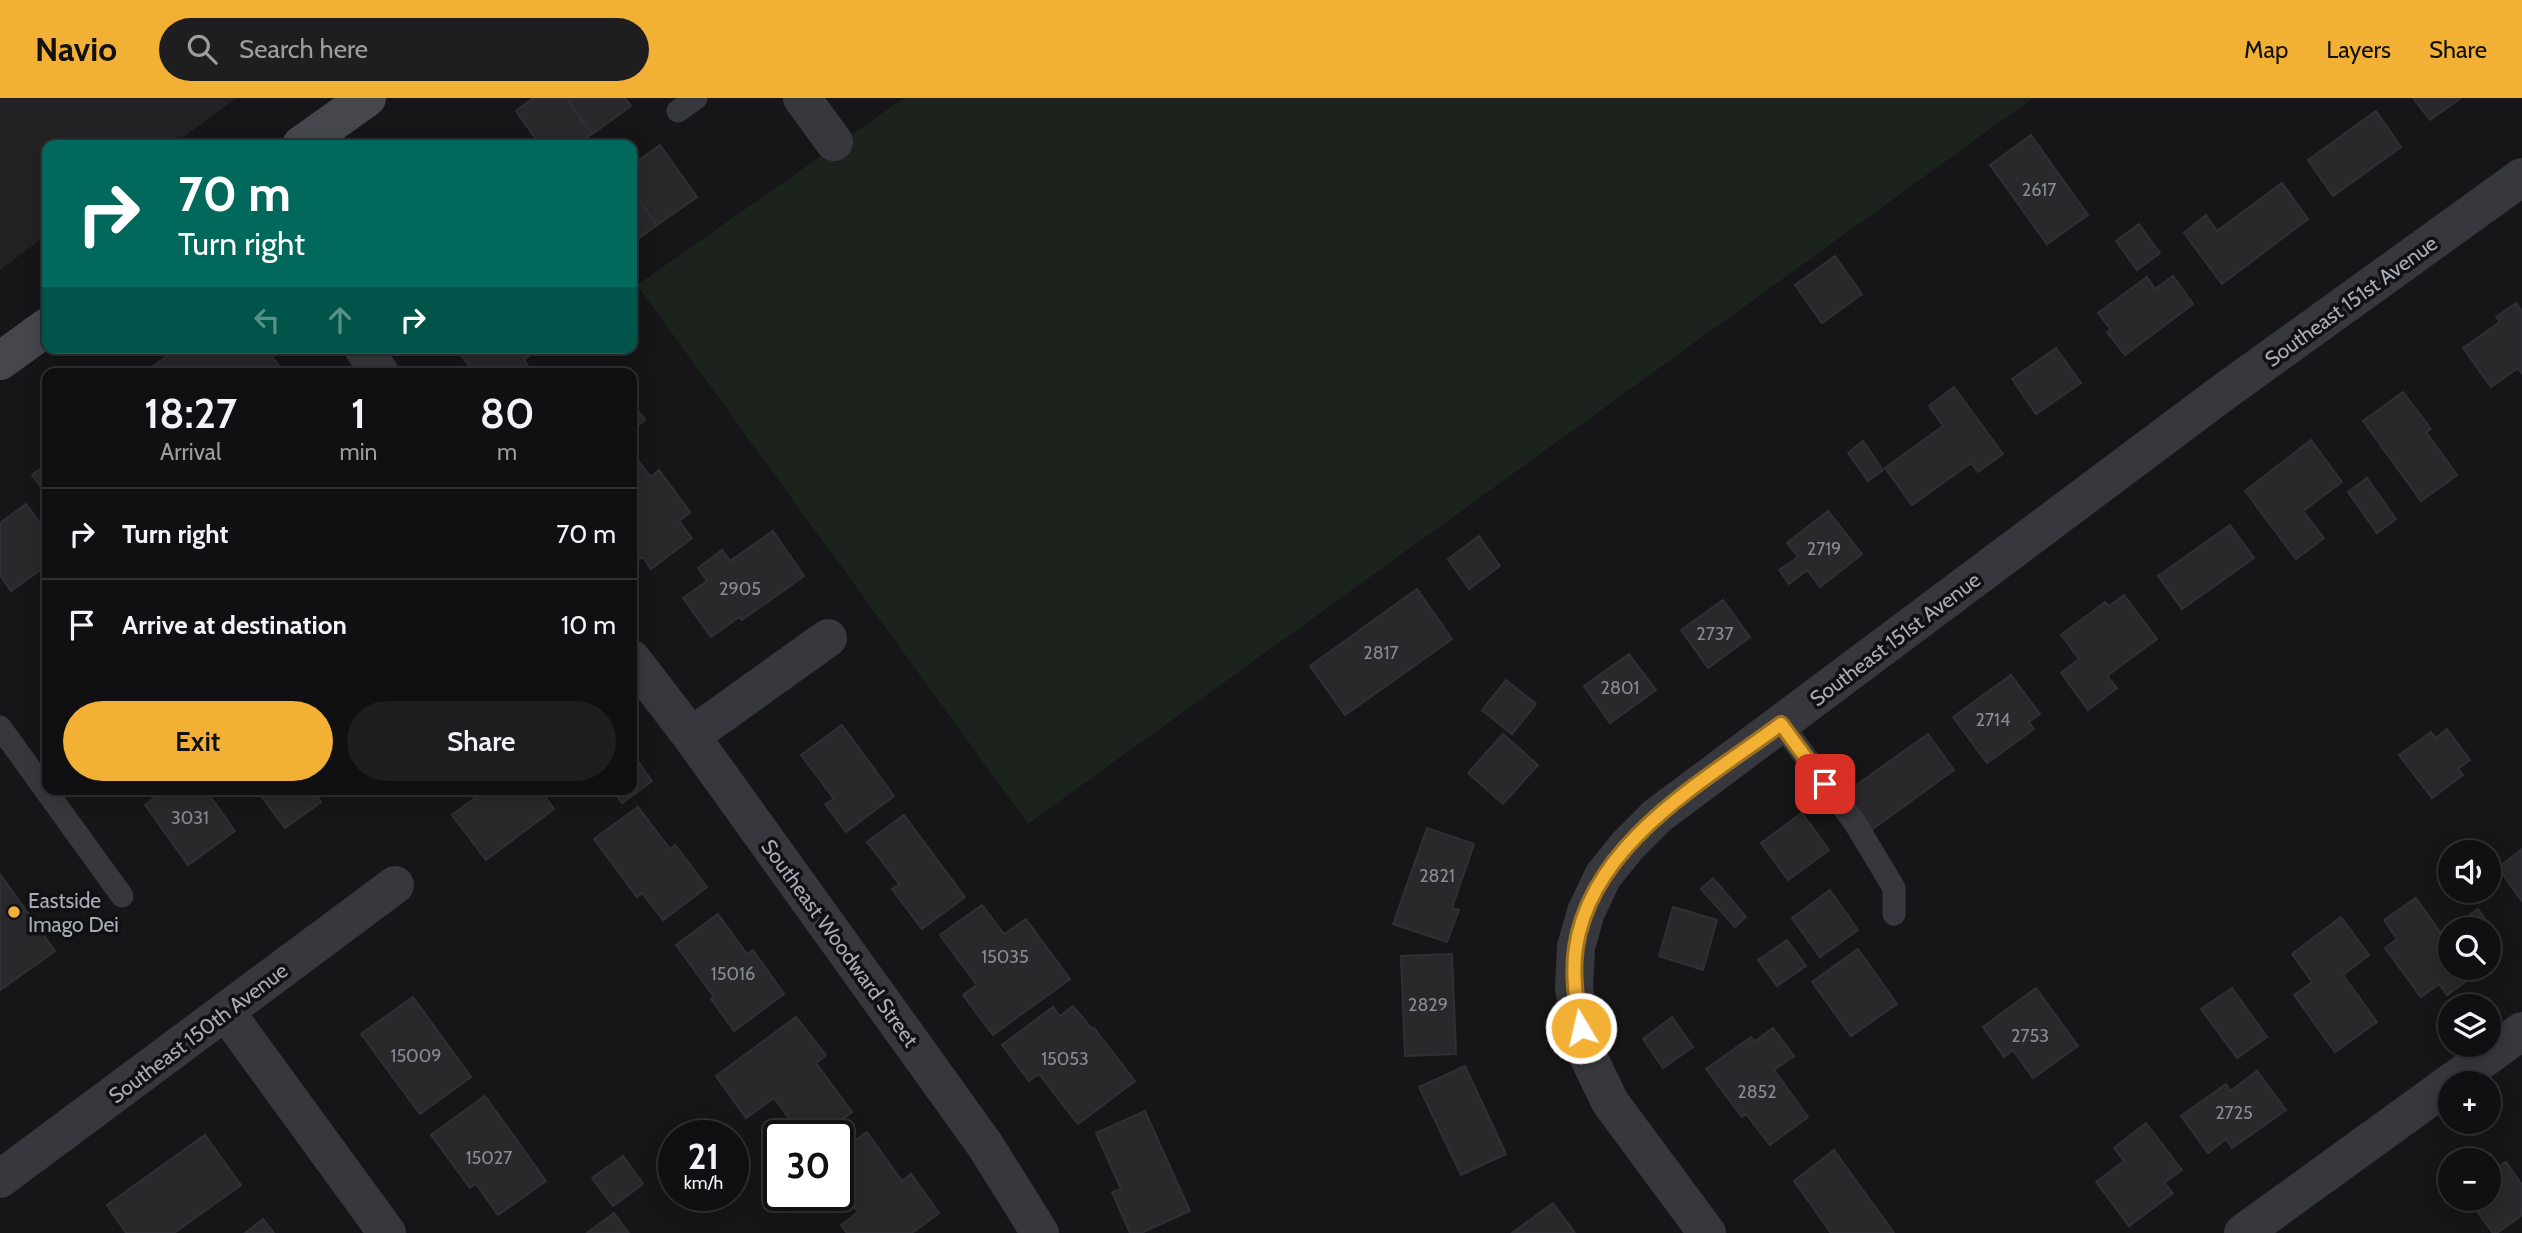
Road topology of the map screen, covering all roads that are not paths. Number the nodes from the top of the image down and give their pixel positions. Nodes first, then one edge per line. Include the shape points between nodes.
1 (367, 98) edge
2 (802, 98) edge
3 (308, 140) edge
4 (834, 142) dead end
5 (2522, 177) edge
6 (42, 331) edge
7 (0, 361) edge
8 (828, 638) dead end
9 (637, 666) edge
10 (1781, 724) junction
11 (0, 727) edge
12 (691, 736) junction
13 (42, 785) edge
14 (49, 795) edge
15 (395, 885) dead end
16 (122, 896) dead end
17 (1894, 914) dead end
18 (226, 1012) junction
19 (2522, 1031) edge
20 (0, 1179) edge
21 (387, 1233) edge
22 (1040, 1233) edge
23 (1707, 1233) edge
24 (2243, 1233) edge

1 - 3 main road
2 - 4 street
5 - 10 street, Southeast 151st Avenue via 2221,394
6 - 7 main road
8 - 12 street
9 - 12 street, Southeast Woodward Street
10 - 17 lane via 1855,823 1894,888
10 - 23 street, Southeast 151st Avenue via 1657,816 1628,845 1603,876 1576,947 1574,988 1584,1048 1610,1102
11 - 13 lane
12 - 22 street, Southeast Woodward Street via 985,1145
14 - 16 lane
15 - 18 street, Southeast 150th Avenue
18 - 20 street, Southeast 150th Avenue
18 - 21 street
19 - 24 street

